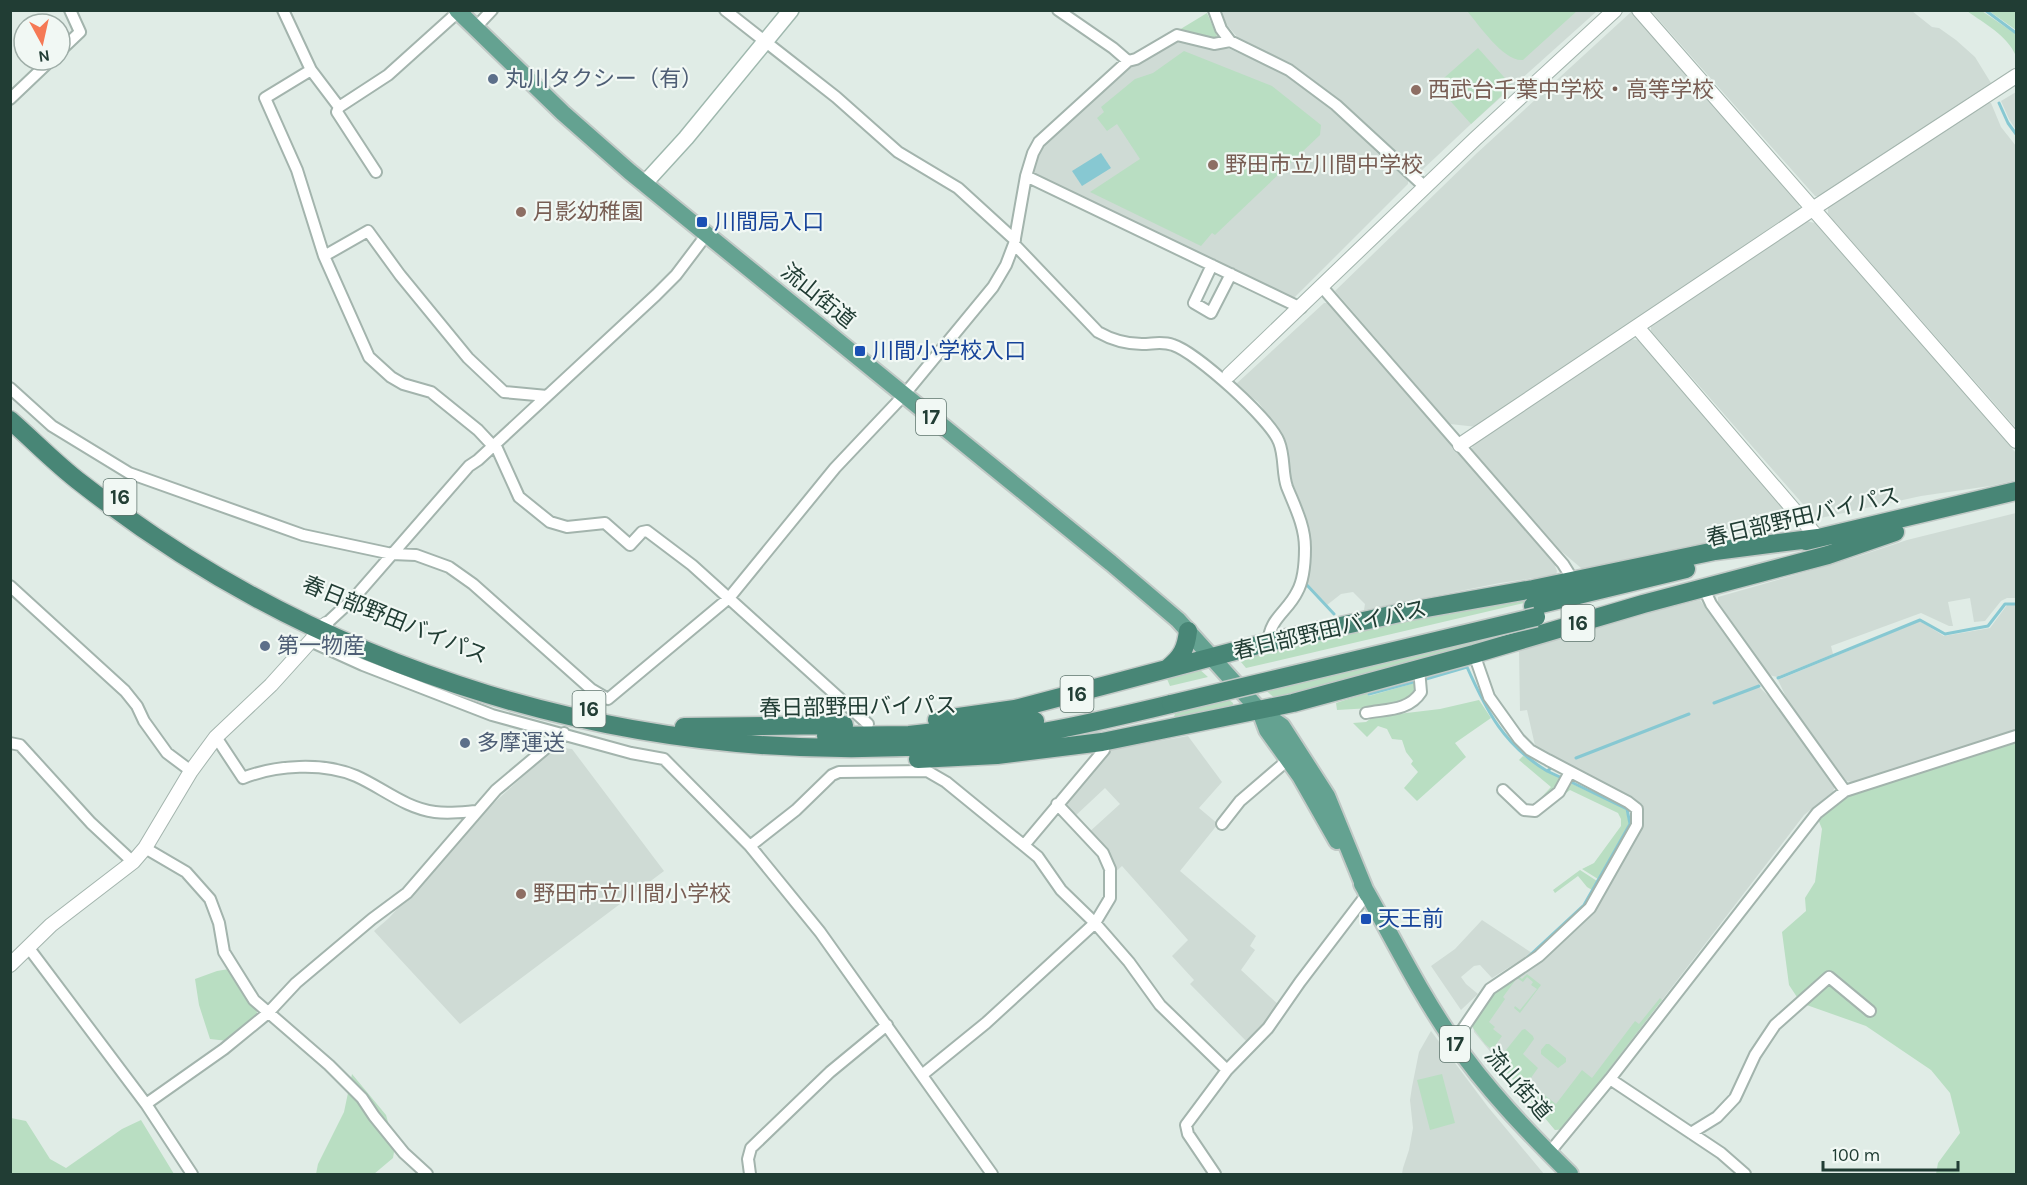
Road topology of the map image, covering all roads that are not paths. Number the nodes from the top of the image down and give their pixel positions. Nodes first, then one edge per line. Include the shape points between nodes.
1 (283, 10) edge
2 (492, 10) edge
3 (725, 10) edge
4 (791, 10) edge
5 (1058, 10) edge
6 (1214, 10) edge
7 (1616, 10) edge
8 (1639, 10) edge
9 (458, 11) edge
10 (72, 14) edge
11 (475, 28) junction
12 (72, 40) edge
13 (1230, 41) junction
14 (765, 43) junction
15 (1128, 62) junction
16 (311, 70) junction
17 (38, 72) edge
18 (2016, 76) edge
19 (10, 99) edge
20 (339, 106) junction
21 (376, 172) dead end
22 (1026, 176) junction
23 (644, 184) junction
24 (1425, 187) junction
25 (1814, 208) junction
26 (707, 234) junction
27 (1014, 242) junction
28 (324, 256) junction
29 (1212, 264) junction
30 (1231, 274) junction
31 (1323, 287) junction
32 (1301, 308) junction
33 (1637, 327) junction
34 (1229, 375) dead end
35 (10, 388) edge
36 (904, 395) junction
37 (547, 396) junction
38 (10, 405) edge
39 (10, 420) edge
40 (2016, 441) edge
41 (494, 445) junction
42 (1460, 445) junction
43 (2016, 491) edge
44 (2016, 503) edge
45 (1895, 532) junction
46 (1818, 538) junction
47 (392, 554) junction
48 (1573, 580) junction
49 (10, 585) edge
50 (1704, 589) junction
51 (729, 598) junction
52 (1535, 611) junction
53 (319, 631) junction
54 (1188, 631) junction
55 (1269, 642) junction
56 (1474, 654) junction
57 (1212, 657) junction
58 (1167, 669) junction
59 (1419, 669) junction
60 (1170, 698) junction
61 (1260, 711) junction
62 (1366, 713) dead end
63 (868, 724) junction
64 (684, 727) junction
65 (564, 733) junction
66 (2016, 736) edge
67 (216, 737) junction
68 (1102, 742) junction
69 (10, 743) edge
70 (772, 746) junction
71 (1287, 757) junction
72 (191, 771) junction
73 (1570, 772) junction
74 (1503, 790) dead end
75 (1845, 791) junction
76 (1057, 804) junction
77 (476, 811) junction
78 (1222, 824) dead end
79 (1025, 844) junction
80 (750, 846) junction
81 (145, 848) junction
82 (133, 862) junction
83 (1367, 894) junction
84 (1095, 923) junction
85 (28, 947) junction
86 (10, 965) edge
87 (1870, 1011) dead end
88 (268, 1013) junction
89 (888, 1025) junction
90 (1454, 1042) junction
91 (1227, 1070) junction
92 (922, 1075) junction
93 (1610, 1080) junction
94 (146, 1104) junction
95 (1691, 1133) junction
96 (1549, 1153) junction
97 (192, 1174) edge
98 (427, 1174) edge
99 (750, 1174) edge
100 (992, 1174) edge
101 (1215, 1174) edge
102 (1570, 1174) edge
103 (1745, 1174) edge

1 - 16 street
2 - 11 street
3 - 14 street
4 - 14 main road
5 - 15 street
6 - 13 street
7 - 24 street
8 - 25 street
9 - 11 main road, 流山街道 / 17
9 - 20 street via 388,75
10 - 12 street via 80,32
11 - 23 main road, 流山街道 / 17
13 - 15 street via 1214,44 1177,35
13 - 24 street via 1289,70 1336,105
14 - 23 main road
14 - 27 street via 836,97 898,152 958,188
15 - 22 street via 1038,142
16 - 20 street
16 - 28 street via 265,98 297,170
17 - 19 street
18 - 25 street
20 - 21 street via 337,111
22 - 27 street
22 - 29 street
23 - 26 main road, 流山街道 / 17
24 - 31 street
25 - 33 street
25 - 40 street
26 - 36 main road, 流山街道 / 17
26 - 37 street via 669,282
27 - 36 street via 993,287
27 - 55 street via 1098,332 1123,343 1160,342 1181,348 1253,407 1279,441 1286,484 1302,523 1305,548 1301,583 1268,630
28 - 37 street via 368,231 468,358 504,392
28 - 41 street via 369,357 390,377 432,392
29 - 30 street
29 - 30 street via 1194,303 1211,313
30 - 32 street
31 - 32 street
31 - 42 street
32 - 34 street
33 - 42 street
33 - 46 street
35 - 47 street via 52,426 129,473 303,535
36 - 51 street via 835,468
36 - 54 main road, 流山街道 / 17 via 1158,602
37 - 41 street
38 - 53 highway, 春日部野田バイパス / 16 via 87,473 172,534 260,587
39 - 53 highway, 春日部野田バイパス / 16 via 79,482 167,545
41 - 47 street via 469,466
41 - 51 street via 519,497 550,522 567,527 605,523 630,545 647,531
42 - 48 street
43 - 46 highway, 春日部野田バイパス / 16
44 - 45 highway, 春日部野田バイパス / 16
45 - 50 highway, 16
45 - 52 highway, 春日部野田バイパス / 16
46 - 48 highway, 16 via 1715,551
46 - 52 highway, 春日部野田バイパス / 16
47 - 51 street via 416,555 449,567 591,689 608,699
47 - 53 street
48 - 55 highway, 16
49 - 72 street via 125,691 167,753
50 - 56 highway, 16
50 - 75 street
51 - 63 street
52 - 60 highway, 春日部野田バイパス / 16
53 - 64 highway, 春日部野田バイパス / 16 via 484,683 577,707
53 - 65 street via 363,665 492,715
53 - 67 street via 271,685
53 - 70 highway, 春日部野田バイパス / 16 via 421,673 536,709 657,734
54 - 57 main road, 流山街道 / 17
54 - 58 highway via 1184,652
55 - 57 highway, 16
56 - 59 highway, 16
56 - 73 street via 1489,697 1519,739 1530,750
57 - 58 highway, 16
57 - 61 main road, 流山街道 / 17
58 - 63 highway, 16 via 1015,709 940,720
59 - 61 highway, 16
59 - 62 street via 1421,692 1412,703
60 - 64 highway, 春日部野田バイパス / 16 via 1033,721 909,735 815,736
60 - 70 highway, 春日部野田バイパス / 16 via 1045,731 946,745 863,749
61 - 68 highway, 16
61 - 71 main road, 流山街道 / 17 via 1267,730
61 - 83 main road, 流山街道 / 17 via 1282,726 1322,786
63 - 64 highway, 16
65 - 77 street
65 - 80 street via 664,759
66 - 75 street
67 - 72 street
67 - 77 street via 243,778 288,768 337,770 407,804 434,812
68 - 70 highway, 16 via 997,755 904,759 807,755
68 - 76 street via 1104,750
69 - 82 street via 20,746
71 - 78 street via 1240,801
71 - 83 main road, 流山街道 / 17
72 - 81 street
73 - 74 street via 1558,792 1535,811 1524,810
73 - 90 street via 1637,809 1637,825 1590,908 1539,956 1490,989
75 - 93 street via 1817,813
76 - 79 street
76 - 84 street via 1103,853 1110,868 1110,898
77 - 88 street via 407,893 296,983
79 - 80 street via 927,771 839,772
79 - 84 street via 1061,890
80 - 89 street
81 - 82 street
81 - 88 street via 186,872 210,899 224,952 254,1000
82 - 85 street
83 - 90 main road, 流山街道 / 17 via 1414,981
83 - 91 street via 1268,1028
84 - 91 street via 1130,962 1160,1005
84 - 92 street via 986,1023
85 - 86 street
85 - 94 street
87 - 95 street via 1828,977 1775,1025 1755,1055 1735,1098 1717,1117
88 - 94 street
88 - 98 street via 362,1098 404,1153
89 - 92 street
89 - 99 street via 830,1072 751,1148
90 - 96 main road, 流山街道 / 17
91 - 101 street via 1186,1125
92 - 100 street
93 - 95 street
93 - 96 street
94 - 97 street
95 - 103 street
96 - 102 main road, 流山街道 / 17

